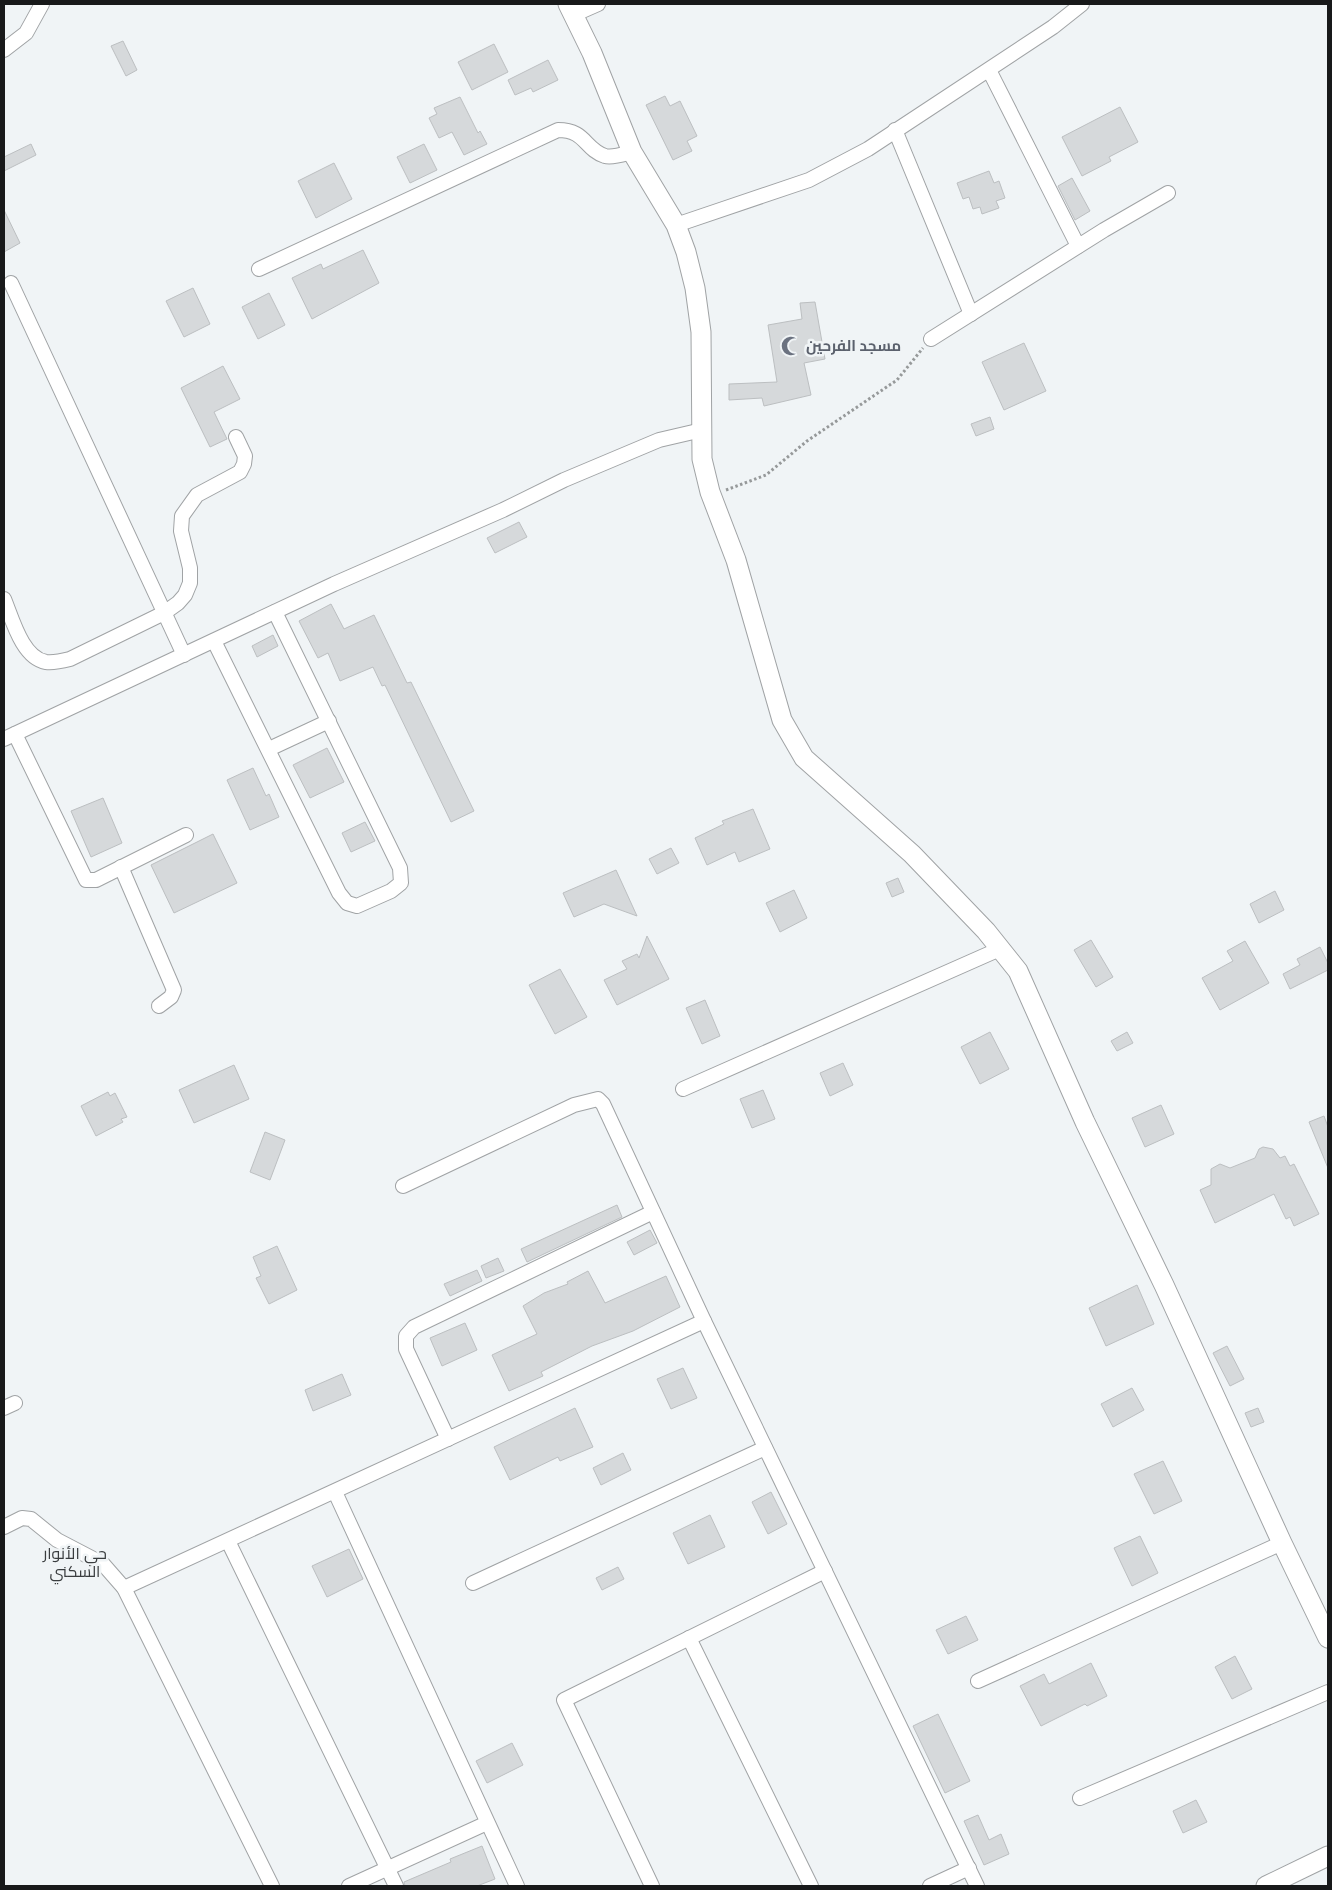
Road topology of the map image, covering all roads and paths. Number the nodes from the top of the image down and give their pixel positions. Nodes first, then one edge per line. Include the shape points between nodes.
1 (42, 4) edge
2 (598, 4) edge
3 (1082, 4) edge
4 (570, 9) edge
5 (4, 50) edge
6 (989, 70) junction
7 (895, 130) junction
8 (632, 152) junction
9 (1168, 193) dead end
10 (676, 225) junction
11 (1078, 246) junction
12 (259, 269) dead end
13 (11, 283) dead end
14 (971, 314) junction
15 (931, 339) joint
16 (702, 430) junction
17 (236, 437) dead end
18 (710, 492) junction
19 (4, 599) edge
20 (7, 611) edge
21 (164, 612) junction
22 (275, 612) junction
23 (214, 641) junction
24 (184, 655) junction
25 (329, 721) junction
26 (10, 736) edge
27 (269, 750) junction
28 (186, 835) dead end
29 (121, 867) junction
30 (1002, 948) junction
31 (159, 1006) dead end
32 (683, 1089) dead end
33 (402, 1186) dead end
34 (653, 1212) junction
35 (704, 1321) junction
36 (448, 1439) junction
37 (765, 1448) junction
38 (335, 1492) junction
39 (4, 1527) edge
40 (228, 1541) junction
41 (1282, 1543) junction
42 (825, 1571) junction
43 (473, 1583) dead end
44 (124, 1588) junction
45 (689, 1638) junction
46 (1328, 1638) edge
47 (978, 1681) dead end
48 (1328, 1692) edge
49 (1080, 1798) dead end
50 (487, 1823) junction
51 (1328, 1856) edge
52 (969, 1868) junction
53 (388, 1869) junction
54 (272, 1886) edge
55 (349, 1886) edge
56 (396, 1886) edge
57 (517, 1886) edge
58 (652, 1886) edge
59 (811, 1886) edge
60 (930, 1886) edge
61 (977, 1886) edge
62 (1266, 1886) edge

1 - 5 street via 26,33
2 - 4 street
3 - 6 street
4 - 8 street via 592,53
6 - 7 street
6 - 11 street
7 - 10 street via 868,149 809,180
7 - 14 street
8 - 10 street
8 - 12 street via 606,156 575,132 558,130
9 - 11 street
10 - 16 street via 695,288 700,332
11 - 14 street
13 - 21 street
14 - 15 street
15 - 18 path via 897,380 808,441 766,475 732,490
16 - 18 street via 702,459
16 - 22 street via 659,440 616,458
17 - 21 street via 245,456 240,472 197,495 182,516 181,531 190,568 190,583 182,599
18 - 30 street via 736,560 782,720 804,758 912,854
19 - 20 street
20 - 21 street via 24,645 34,657 54,663 70,659
21 - 24 street
22 - 23 street
22 - 25 street
23 - 24 street
23 - 27 street
24 - 26 street
25 - 27 street
25 - 27 street via 400,868 401,883 391,892 357,906 347,903 338,893
26 - 29 street via 86,880 96,880
28 - 29 street
29 - 31 street via 174,990 171,997
30 - 32 street
30 - 41 street via 1018,971
33 - 34 street via 574,1105 598,1099
34 - 35 street
34 - 36 street via 414,1327 406,1336 406,1349
35 - 36 street
35 - 37 street
36 - 38 street
37 - 42 street
37 - 43 street
38 - 40 street
38 - 50 street
39 - 44 street via 22,1518 31,1519 61,1542 103,1564
40 - 44 street
40 - 53 street
41 - 46 street
41 - 47 street
42 - 45 street
42 - 52 street
44 - 54 street
45 - 58 street via 564,1700
45 - 59 street
48 - 49 street
50 - 53 street
50 - 57 street
51 - 62 street
52 - 60 street
52 - 61 street
53 - 55 street
53 - 56 street

